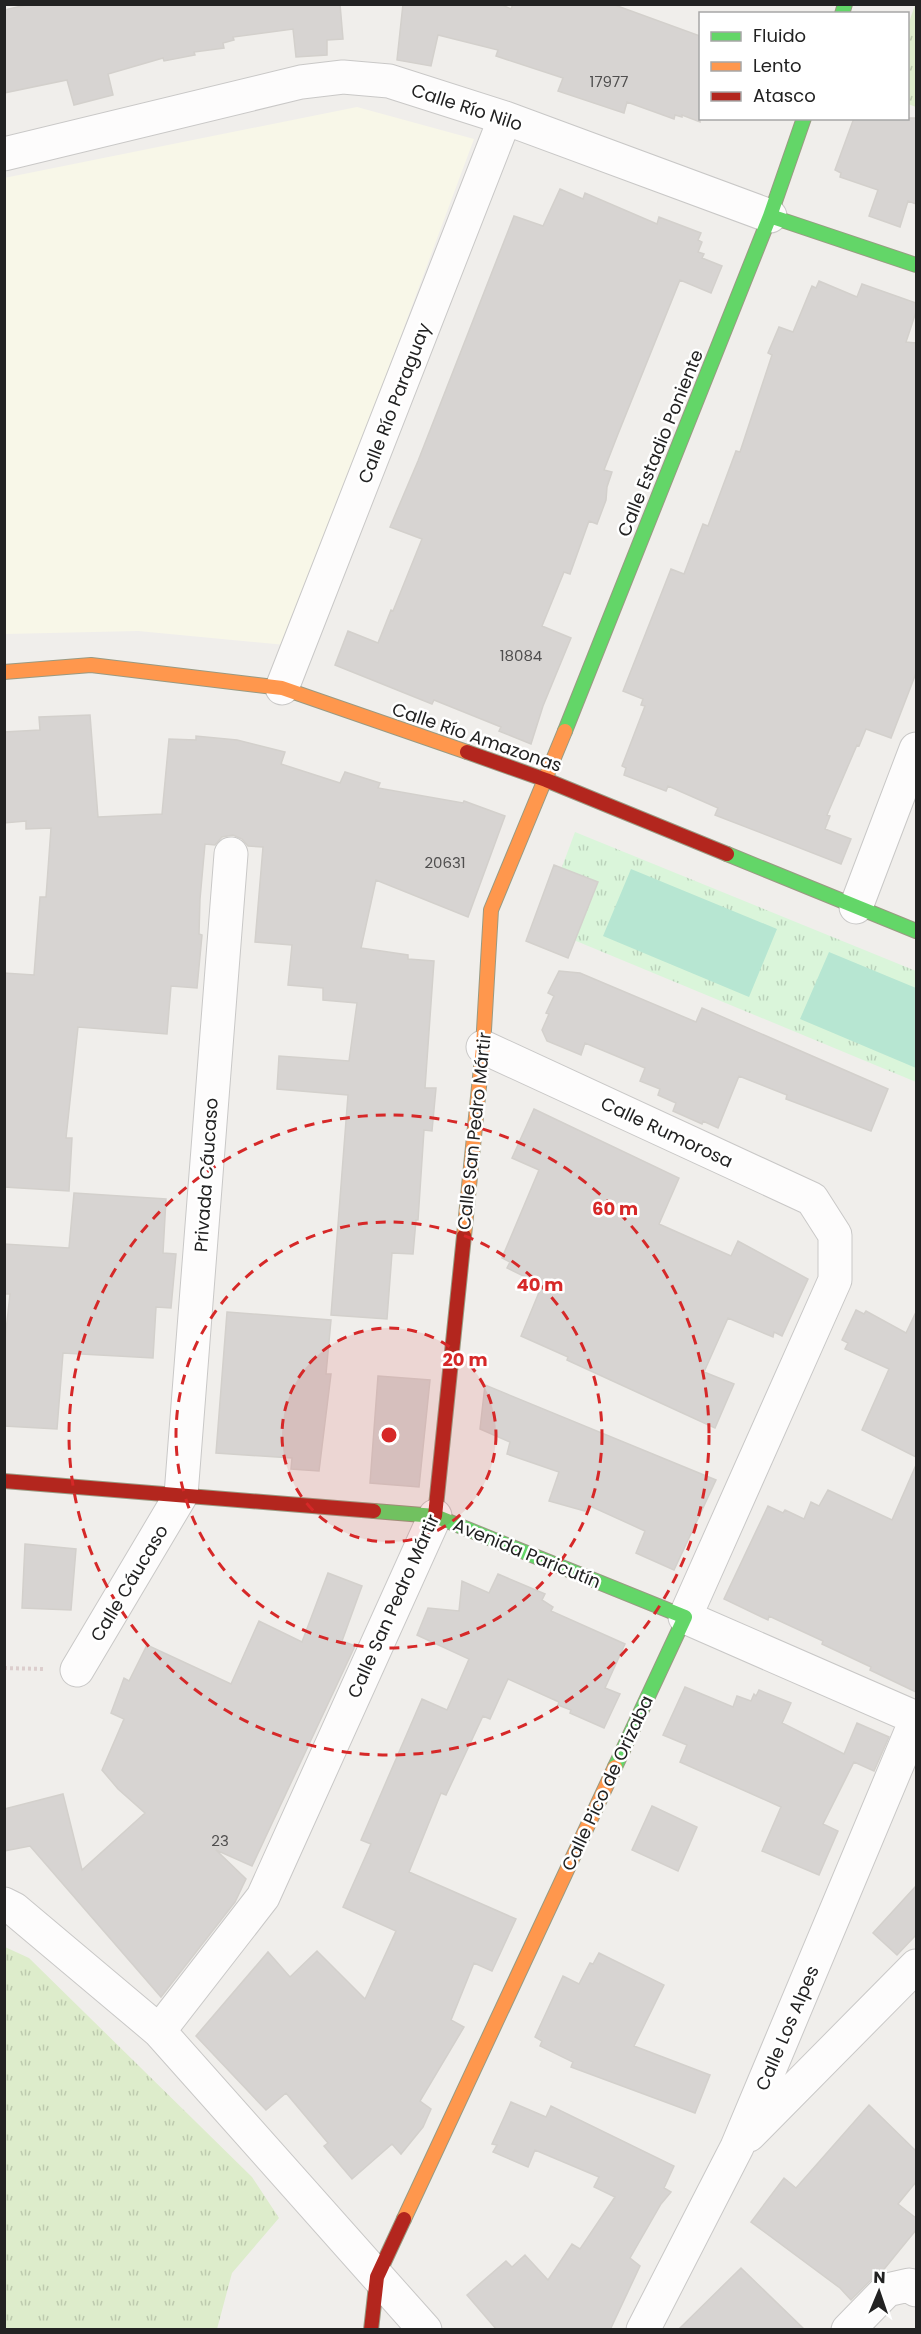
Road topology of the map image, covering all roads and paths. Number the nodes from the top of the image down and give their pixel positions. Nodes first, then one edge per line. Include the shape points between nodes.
1 (505, 118) junction
2 (803, 120) edge
3 (4, 154) edge
4 (770, 216) junction
5 (916, 265) edge
6 (4, 672) edge
7 (282, 688) junction
8 (916, 749) edge
9 (546, 780) junction
10 (231, 854) dead end
11 (856, 907) junction
12 (916, 932) edge
13 (483, 1047) junction
14 (835, 1235) joint
15 (4, 1481) edge
16 (181, 1495) junction
17 (435, 1516) junction
18 (684, 1617) junction
19 (77, 1670) dead end
20 (916, 1719) edge
21 (9, 1907) edge
22 (916, 1966) edge
23 (159, 2031) junction
24 (737, 2147) junction
25 (377, 2277) junction
26 (913, 2288) edge
27 (371, 2330) edge
28 (425, 2330) edge
29 (643, 2330) edge
30 (848, 2330) edge

1 - 3 street, Calle Río Nilo via 389,81 343,77 302,82
1 - 4 street, Calle Río Nilo
1 - 7 street, Calle Río Paraguay
2 - 4 street, Calle Estadio Poniente
4 - 5 street, Calle Río Nilo
4 - 9 street, Calle Estadio Poniente
6 - 7 street, Calle Río Amazonas via 91,665
7 - 9 street, Calle Río Amazonas
8 - 11 street
9 - 11 street, Calle Río Amazonas
9 - 13 street, Calle San Pedro Mártir via 491,910
10 - 16 street, Privada Cáucaso
11 - 12 street, Calle Río Amazonas
13 - 14 street, Calle Rumorosa via 812,1199
13 - 17 street, Calle San Pedro Mártir
14 - 18 street, Calle Pico de Orizaba via 835,1280
15 - 16 street, Avenida Paricutín
16 - 17 street, Avenida Paricutín
16 - 19 street, Calle Cáucaso
17 - 18 street, Avenida Paricutín
17 - 23 street, Calle San Pedro Mártir via 263,1897
18 - 20 street, Avenida Paricutín
18 - 25 street, Calle Pico de Orizaba
20 - 24 street, Calle Los Alpes
21 - 23 street
22 - 24 street
23 - 25 street
24 - 29 street, Calle Los Alpes
25 - 27 street, Calle Pico de Orizaba
25 - 28 street
26 - 30 street via 887,2290

